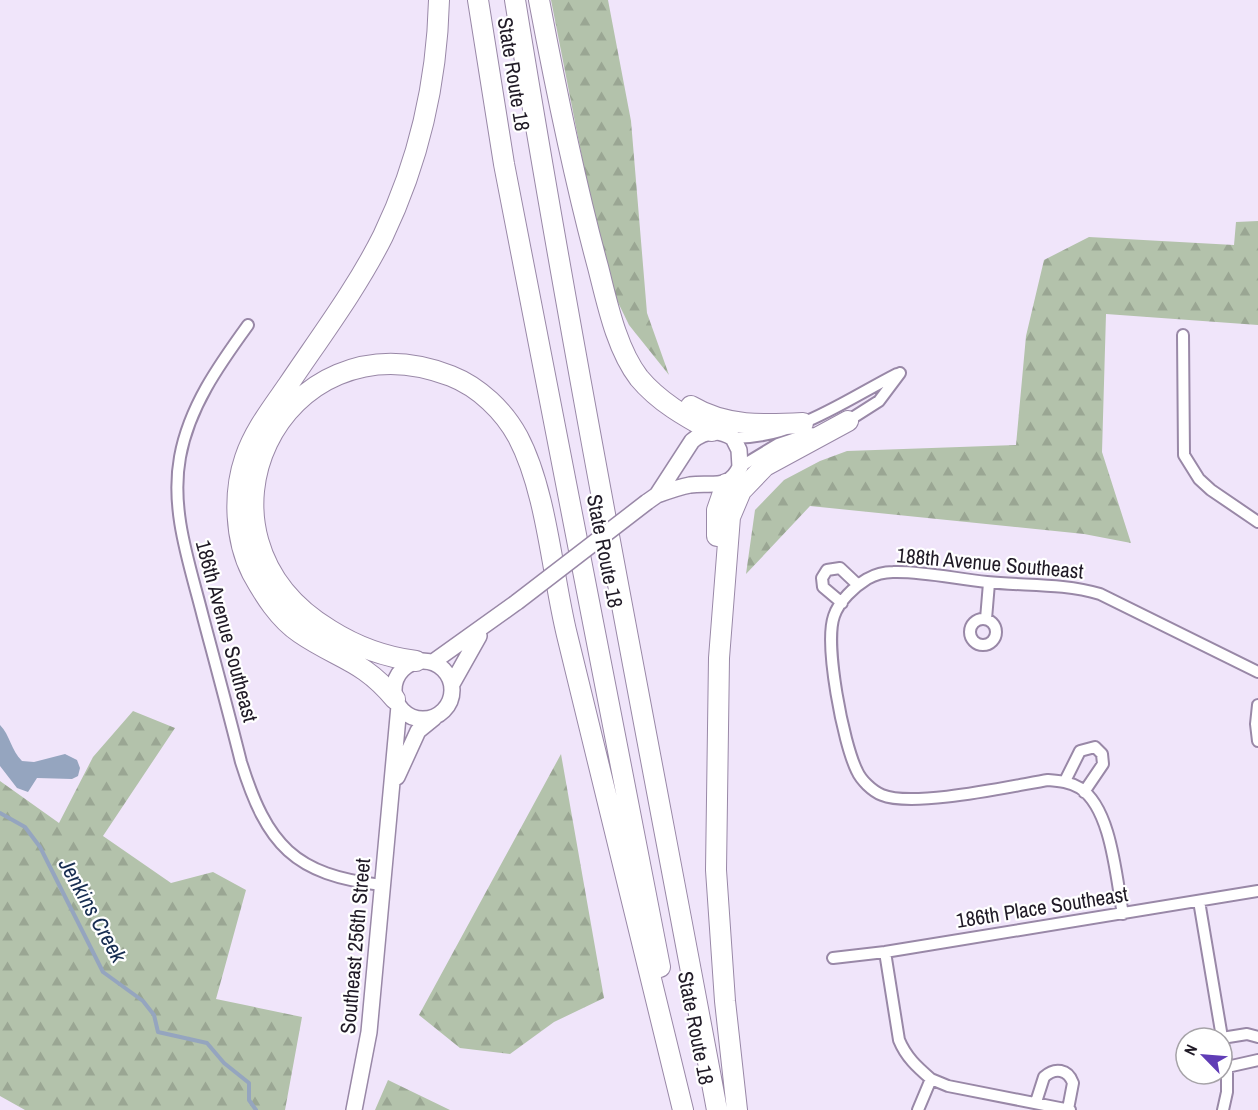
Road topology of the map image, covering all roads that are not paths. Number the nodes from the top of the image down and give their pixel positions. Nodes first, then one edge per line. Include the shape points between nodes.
1 (439, 0) edge
2 (478, 0) edge
3 (515, 0) edge
4 (539, 0) edge
5 (615, 323) junction
6 (249, 325) dead end
7 (1183, 335) dead end
8 (848, 421) junction
9 (803, 423) junction
10 (712, 431) junction
11 (734, 438) junction
12 (740, 467) junction
13 (726, 484) junction
14 (652, 499) junction
15 (1258, 522) edge
16 (989, 583) junction
17 (854, 589) junction
18 (842, 603) junction
19 (986, 619) dead end
20 (486, 626) junction
21 (720, 658) junction
22 (425, 661) junction
23 (1258, 672) edge
24 (452, 684) junction
25 (397, 703) junction
26 (1258, 705) edge
27 (435, 717) junction
28 (1258, 741) edge
29 (1065, 781) junction
30 (393, 786) junction
31 (1082, 790) junction
32 (382, 885) junction
33 (1258, 891) edge
34 (1199, 901) junction
35 (1123, 914) junction
36 (885, 952) junction
37 (833, 958) dead end
38 (1220, 1026) edge
39 (1234, 1036) edge
40 (1258, 1037) edge
41 (1258, 1060) edge
42 (1234, 1065) edge
43 (931, 1079) junction
44 (1227, 1086) edge
45 (1036, 1102) junction
46 (354, 1110) edge
47 (683, 1110) edge
48 (688, 1110) edge
49 (717, 1110) edge
50 (738, 1110) edge
51 (918, 1110) edge
52 (1069, 1110) edge
53 (1223, 1110) edge

1 - 25 highway via 427,111 406,180 367,265 255,434 244,460 237,501 246,558 274,607 298,632 371,673
2 - 48 highway, State Route 18 via 504,164
3 - 49 highway, State Route 18
4 - 5 highway via 581,204
5 - 9 highway via 652,374 694,408 742,423
5 - 10 highway via 639,377 678,412
6 - 32 street, 186th Avenue Southeast via 207,386 189,425 178,480 182,535 241,762 262,815 279,843 314,869 344,880
7 - 15 street via 1184,455 1210,490
8 - 9 street via 879,401 900,373
8 - 12 street via 778,444
8 - 21 highway via 768,464 741,491 729,517
9 - 11 street via 765,436
10 - 11 main road
10 - 14 main road via 692,441
11 - 12 main road
12 - 13 main road
13 - 14 main road via 692,485
13 - 21 highway via 717,510 714,582
14 - 20 main road, bridge
16 - 17 street, 188th Avenue Southeast via 890,572 870,577
16 - 19 street
16 - 23 street, 188th Avenue Southeast via 1059,586 1100,594
17 - 18 street
17 - 18 street via 840,568 827,570 822,578 823,587
18 - 29 street via 834,614 829,646 849,750 857,773 868,786 882,795 915,800 1048,780
20 - 22 main road
20 - 24 main road
21 - 50 highway via 716,870
22 - 24 main road via 446,670
22 - 25 main road via 407,665 395,680
22 - 47 highway via 371,651 309,616 279,584 253,524 258,466 276,427 308,392 337,375 369,364 410,364 460,379 496,408 524,450
24 - 27 main road via 449,704
25 - 27 main road via 415,718
25 - 30 main road, Southeast 256th Street
26 - 28 street
27 - 30 main road, Southeast 256th Street via 418,730
29 - 31 street
29 - 31 street via 1080,751 1095,747 1102,754 1103,764
30 - 32 main road, Southeast 256th Street
31 - 35 street via 1106,826
32 - 46 main road, Southeast 256th Street via 369,1032
33 - 34 street, 186th Place Southeast
34 - 35 street, 186th Place Southeast
34 - 38 street
35 - 36 street, 186th Place Southeast
36 - 37 street, 186th Place Southeast
36 - 43 street via 904,1052
39 - 40 street
41 - 42 street
43 - 45 street via 948,1086
43 - 51 street
44 - 53 street
45 - 52 street
45 - 52 street via 1044,1077 1054,1070 1061,1071 1073,1083

